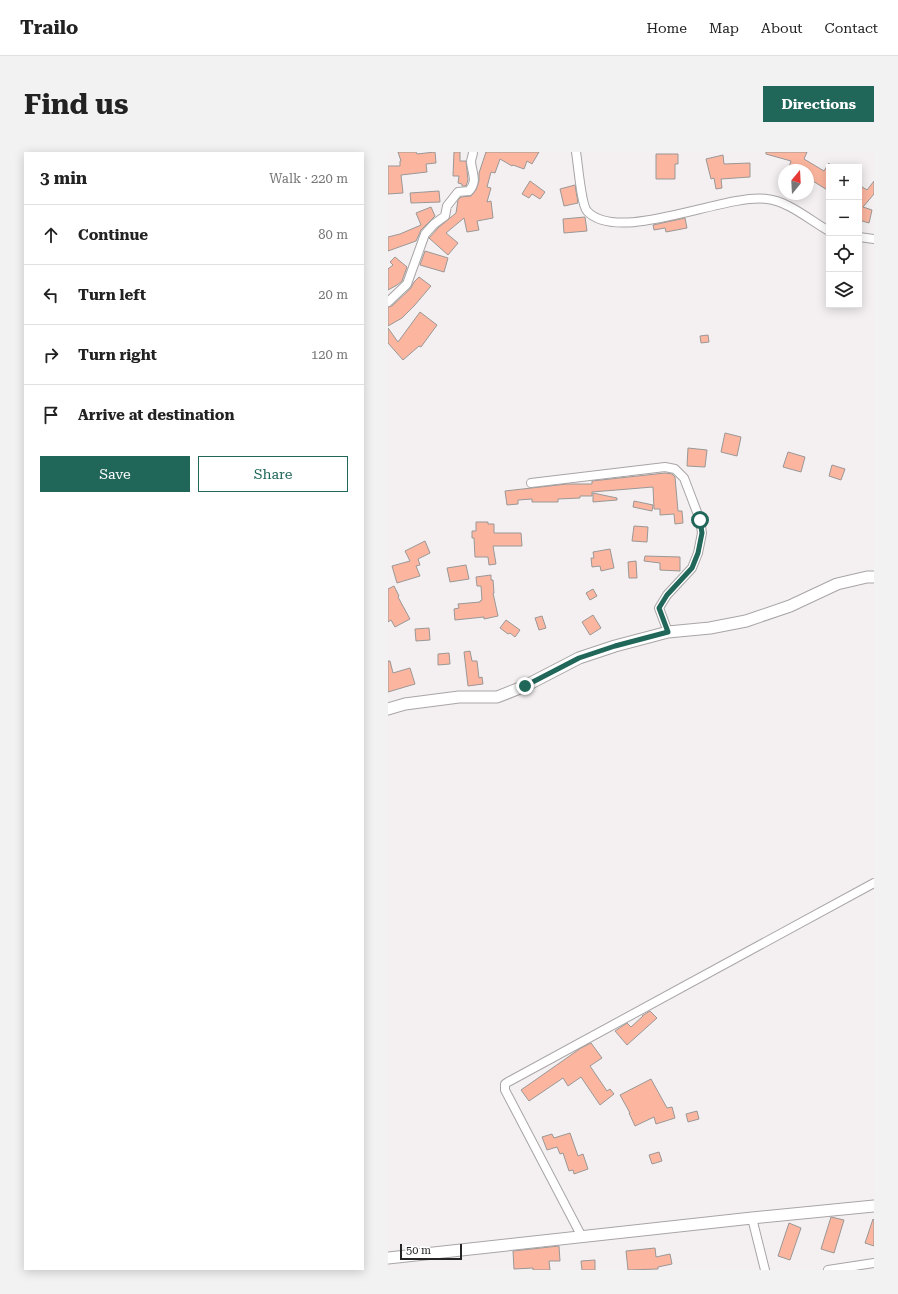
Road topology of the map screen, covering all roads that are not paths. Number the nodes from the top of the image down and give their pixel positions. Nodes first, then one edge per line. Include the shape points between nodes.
1 (473, 152) edge
2 (576, 152) edge
3 (826, 229) edge
4 (862, 237) edge
5 (874, 239) edge
6 (388, 302) edge
7 (531, 482) dead end
8 (874, 577) edge
9 (668, 632) junction
10 (388, 709) edge
11 (874, 883) edge
12 (874, 1206) edge
13 (752, 1218) junction
14 (582, 1237) junction
15 (388, 1258) edge
16 (874, 1263) edge
17 (765, 1270) edge
18 (828, 1270) edge

1 - 6 street via 471,161 475,175 472,188 469,191 458,192 447,206 445,216 425,234 406,284
2 - 3 street via 586,210 596,218 638,223 749,199 768,199 799,212
4 - 5 street
7 - 9 street via 665,467 675,469 684,478 700,520 702,533 692,568 667,595 659,608
8 - 9 street via 837,584 790,606 746,621
9 - 10 street via 579,658 525,686 497,697 460,697 405,704
11 - 14 street via 505,1084 505,1090
12 - 13 street
13 - 14 street
13 - 17 street
14 - 15 street
16 - 18 street

